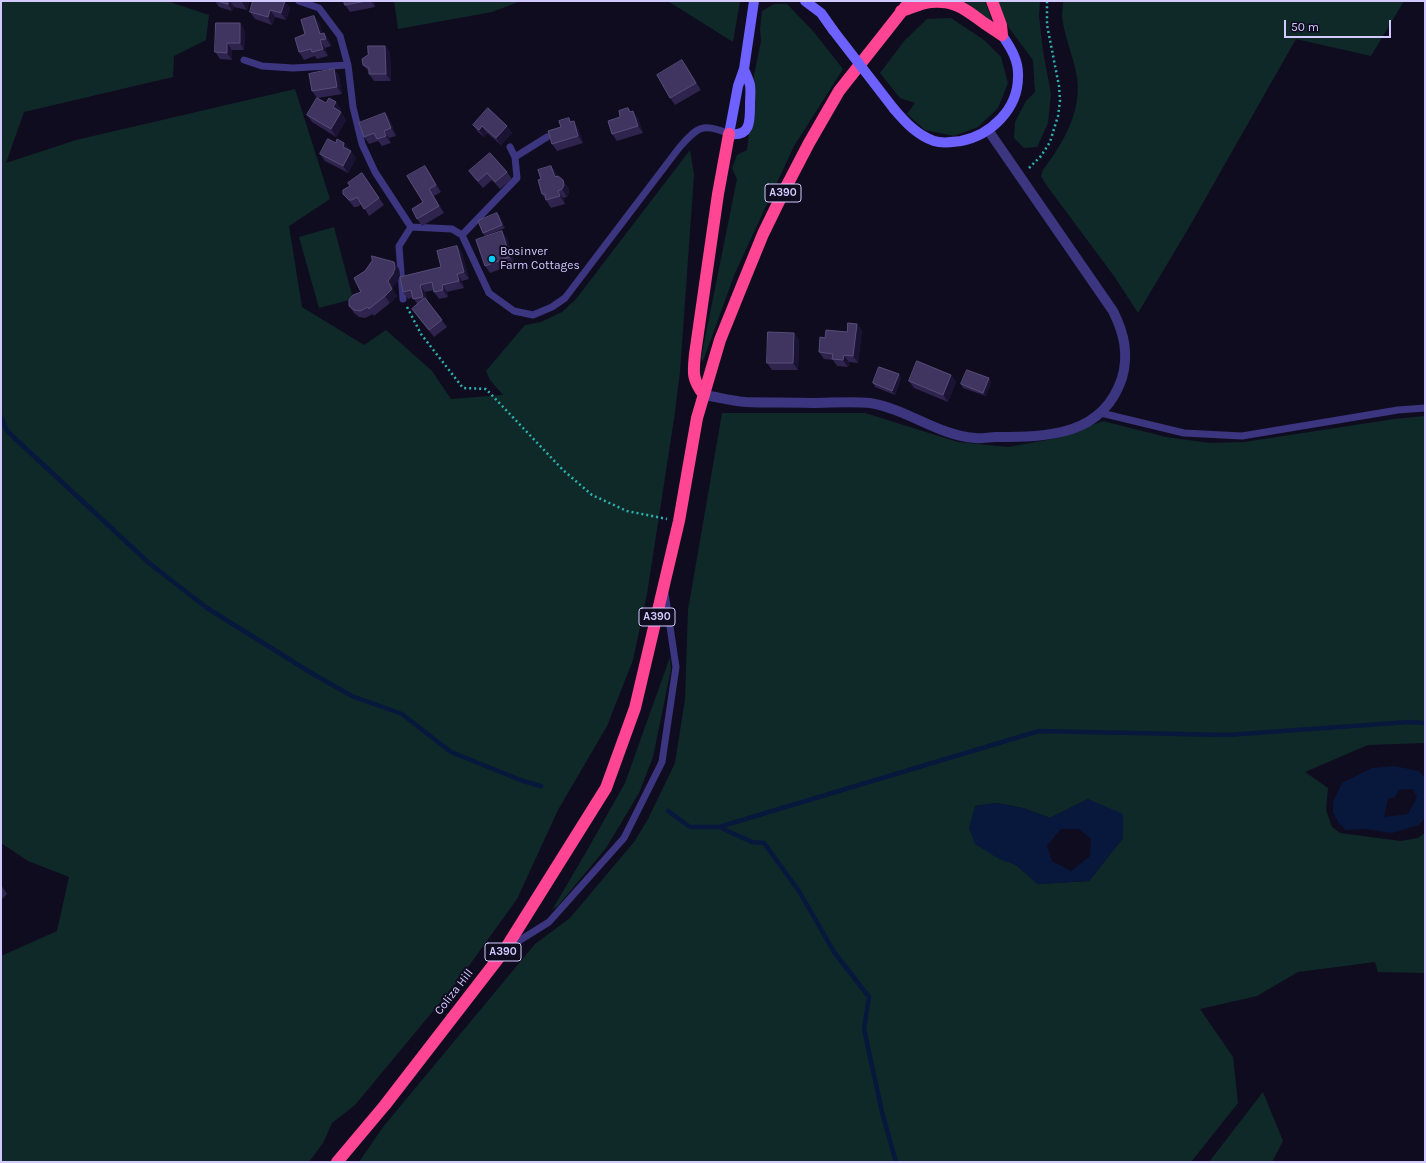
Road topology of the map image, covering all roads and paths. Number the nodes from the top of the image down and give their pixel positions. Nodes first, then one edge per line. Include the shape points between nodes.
1 (299, 1) edge
2 (754, 1) edge
3 (805, 1) edge
4 (818, 1) edge
5 (910, 1) edge
6 (992, 1) edge
7 (1047, 1) edge
8 (901, 11) junction
9 (821, 13) junction
10 (1002, 35) junction
11 (244, 60) dead end
12 (348, 65) junction
13 (744, 69) junction
14 (988, 130) junction
15 (729, 134) junction
16 (547, 137) edge
17 (510, 147) dead end
18 (514, 157) junction
19 (1020, 176) junction
20 (411, 227) junction
21 (462, 235) junction
22 (403, 299) joint
23 (704, 395) junction
24 (1425, 408) edge
25 (1101, 413) junction
26 (679, 521) junction
27 (664, 587) junction
28 (504, 951) junction
29 (337, 1162) edge

1 - 12 lane via 319,8 340,36
2 - 13 street
3 - 9 street
4 - 9 street
5 - 8 highway, A390
6 - 10 highway
7 - 19 path via 1047,25 1059,86 1058,116 1050,142 1041,156
8 - 10 highway via 930,2 956,4
8 - 23 highway, A390 via 839,91 787,184 742,283 720,340
9 - 14 street, bridge via 894,109 918,133 944,143 978,136
10 - 14 street via 1013,51 1017,63 1017,88 1007,112
11 - 12 lane via 262,66 292,68
12 - 20 lane via 353,107 362,144 376,172
13 - 15 street via 738,86
13 - 15 street via 750,85 749,124 741,134
14 - 19 street
15 - 21 lane via 706,126 685,141 565,298 552,308 534,314 514,311 489,293
15 - 23 highway via 693,373 696,385
16 - 18 lane
17 - 18 lane
18 - 21 lane via 517,178
19 - 25 street via 1113,311 1125,340 1124,371 1113,399
20 - 21 lane via 452,230
20 - 22 lane via 399,246
22 - 26 path via 420,334 463,388 486,389 563,470 592,495 627,511
23 - 25 street via 744,402 869,403 904,413 943,431 976,438 1064,432 1084,424
23 - 26 highway, A390
24 - 25 lane via 1398,410 1242,436 1184,434
26 - 27 highway, A390
27 - 28 highway, Coliza Hill / A390 via 635,708 606,788
27 - 28 lane via 676,667 662,762 624,838 549,922
28 - 29 highway, Coliza Hill / A390 via 385,1105

